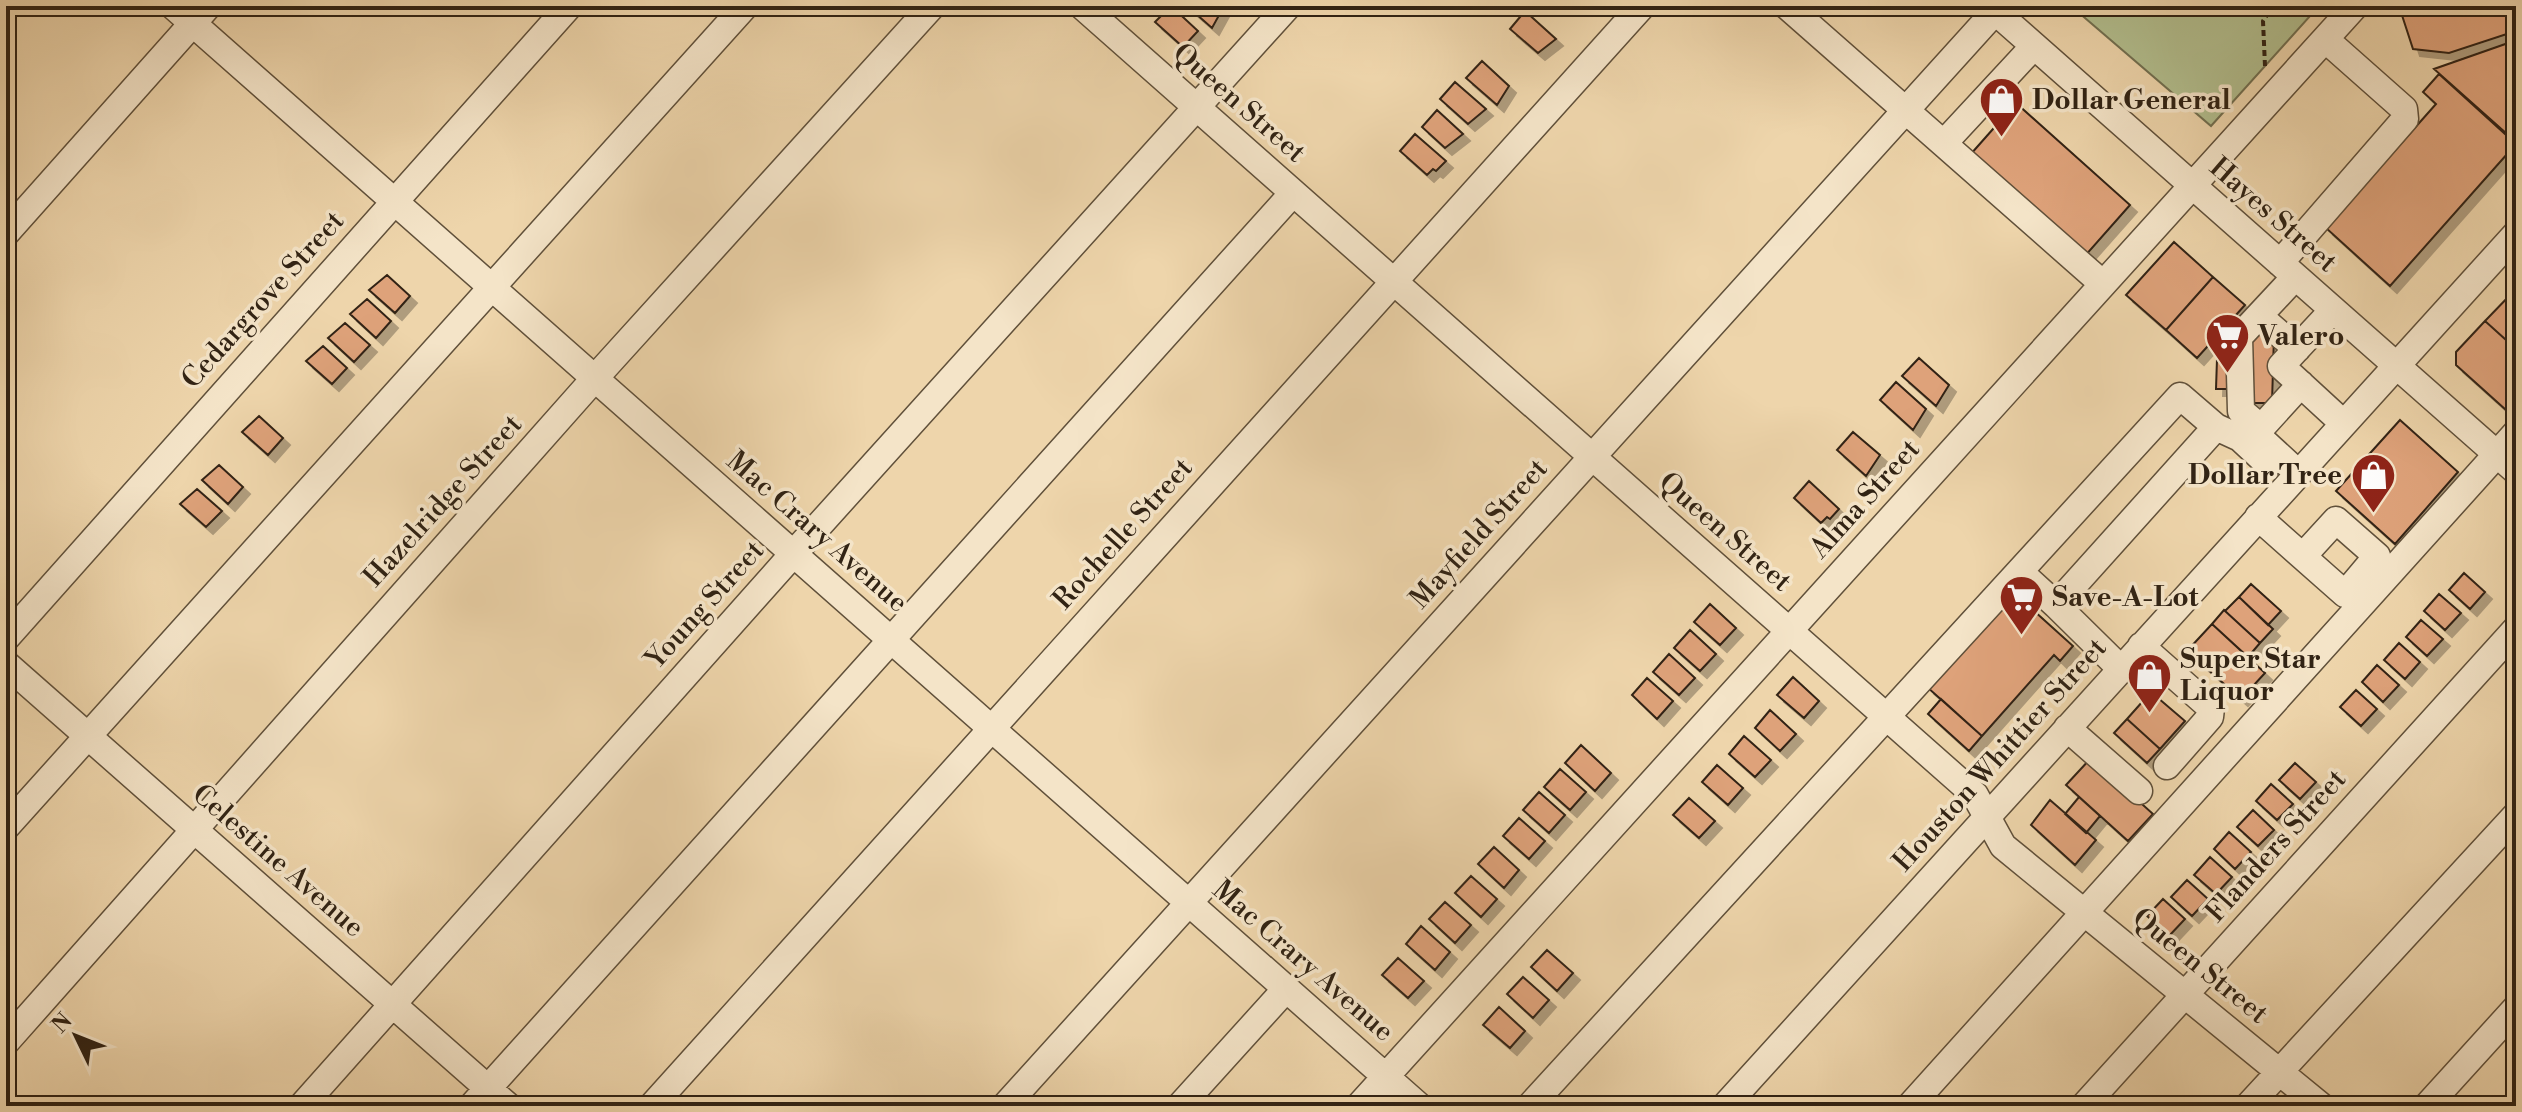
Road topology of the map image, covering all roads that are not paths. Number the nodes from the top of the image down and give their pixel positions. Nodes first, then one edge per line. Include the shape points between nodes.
1 (569, 6) edge
2 (745, 6) edge
3 (932, 6) edge
4 (1082, 6) edge
5 (1288, 6) edge
6 (1642, 6) edge
7 (1787, 6) edge
8 (2355, 6) edge
9 (1994, 8) edge
10 (191, 12) edge
11 (2325, 39) junction
12 (2034, 46) junction
13 (1196, 107) junction
14 (1906, 109) junction
15 (1944, 143) junction
16 (2192, 186) junction
17 (1293, 193) junction
18 (394, 200) junction
19 (6, 233) edge
20 (2516, 234) edge
21 (2288, 270) junction
22 (1394, 282) junction
23 (2103, 284) junction
24 (491, 286) junction
25 (2333, 310) junction
26 (2259, 316) junction
27 (2297, 349) junction
28 (2395, 365) junction
29 (595, 378) junction
30 (2301, 384) junction
31 (2343, 423) junction
32 (2216, 427) junction
33 (2261, 428) junction
34 (2516, 433) edge
35 (1592, 457) junction
36 (2506, 462) edge
37 (2293, 478) junction
38 (2258, 517) junction
39 (794, 553) junction
40 (2303, 556) junction
41 (2021, 573) junction
42 (2352, 600) junction
43 (2056, 605) junction
44 (2516, 629) edge
45 (1789, 631) junction
46 (6, 638) edge
47 (890, 638) junction
48 (2141, 646) junction
49 (6, 664) edge
50 (2121, 669) junction
51 (1886, 716) junction
52 (991, 728) junction
53 (2067, 728) junction
54 (87, 736) junction
55 (2167, 766) dead end
56 (2139, 791) dead end
57 (2516, 815) edge
58 (1986, 818) junction
59 (6, 827) edge
60 (194, 830) junction
61 (1188, 902) junction
62 (2084, 912) junction
63 (1286, 989) junction
64 (2185, 995) junction
65 (393, 1004) junction
66 (2516, 1008) edge
67 (6, 1042) edge
68 (2279, 1072) junction
69 (1386, 1077) junction
70 (480, 1097) edge
71 (302, 1106) edge
72 (508, 1106) edge
73 (652, 1106) edge
74 (1005, 1106) edge
75 (1180, 1106) edge
76 (1359, 1106) edge
77 (1419, 1106) edge
78 (1530, 1106) edge
79 (1725, 1106) edge
80 (1910, 1106) edge
81 (2084, 1106) edge
82 (2248, 1106) edge
83 (2321, 1106) edge
84 (2427, 1106) edge

1 - 18 street, Cedargrove Street
2 - 24 street
3 - 29 street, Hazelridge Street
4 - 13 street, Queen Street
5 - 13 street, Young Street
6 - 22 street, Rochelle Street
7 - 14 street
8 - 11 street, Alma Street
9 - 12 street, Hayes Street
9 - 14 street, Mayfield Street
10 - 18 street, Mac Crary Avenue
10 - 19 street
11 - 16 street, Alma Street
11 - 21 street via 2404,109 2405,119
12 - 15 street
12 - 16 street, Hayes Street
13 - 17 street, Queen Street
13 - 39 street, Young Street
14 - 15 street
14 - 35 street, Mayfield Street
15 - 23 street
16 - 21 street, Hayes Street
16 - 23 street, Alma Street
17 - 22 street, Queen Street
17 - 47 street
18 - 24 street, Mac Crary Avenue
18 - 46 street, Cedargrove Street
20 - 28 street, Houston Whittier Street
21 - 25 street, Hayes Street
21 - 26 street
22 - 35 street, Queen Street
22 - 52 street, Rochelle Street
23 - 45 street, Alma Street
24 - 29 street, Mac Crary Avenue
24 - 54 street
25 - 27 street
25 - 28 street, Hayes Street
26 - 27 street
26 - 33 street via 2239,337 2241,411
27 - 30 street via 2281,366
28 - 31 street, Houston Whittier Street
28 - 36 street, Hayes Street
29 - 39 street, Mac Crary Avenue
29 - 60 street, Hazelridge Street
30 - 31 street
30 - 33 street
31 - 37 street, Houston Whittier Street
32 - 37 street via 2240,438
32 - 41 street via 2180,396
32 - 43 street
33 - 37 street via 2261,439
34 - 36 street
35 - 45 street, Queen Street
35 - 61 street, Mayfield Street
36 - 42 street
37 - 38 street, Houston Whittier Street
38 - 40 street
38 - 48 street, Houston Whittier Street
39 - 47 street, Mac Crary Avenue
39 - 65 street, Young Street
40 - 42 street
40 - 42 street via 2336,520 2367,547 2377,556
41 - 43 street
41 - 51 street via 2003,586
42 - 62 street
43 - 50 street
44 - 64 street, Flanders Street
45 - 51 street, Queen Street
45 - 69 street, Alma Street
47 - 52 street, Mac Crary Avenue
47 - 70 street
48 - 50 street, Houston Whittier Street
48 - 55 street via 2211,708 2210,717
49 - 54 street, Celestine Avenue
50 - 53 street, Houston Whittier Street
51 - 58 street, Queen Street via 1975,795
51 - 78 street
52 - 61 street, Mac Crary Avenue
52 - 73 street, Rochelle Street
53 - 56 street
53 - 58 street, Houston Whittier Street
54 - 59 street
54 - 60 street, Celestine Avenue
57 - 68 street
58 - 62 street, Queen Street via 2003,846
58 - 79 street, Houston Whittier Street
60 - 65 street, Celestine Avenue
60 - 67 street, Hazelridge Street
61 - 63 street, Mac Crary Avenue
61 - 74 street, Mayfield Street
62 - 64 street, Queen Street
62 - 80 street
63 - 69 street, Mac Crary Avenue
63 - 75 street
64 - 68 street, Queen Street
64 - 81 street, Flanders Street
65 - 70 street, Celestine Avenue
65 - 71 street, Young Street
66 - 84 street
68 - 82 street
68 - 83 street, Queen Street
69 - 76 street, Alma Street
69 - 77 street, Mac Crary Avenue
70 - 72 street, Celestine Avenue

